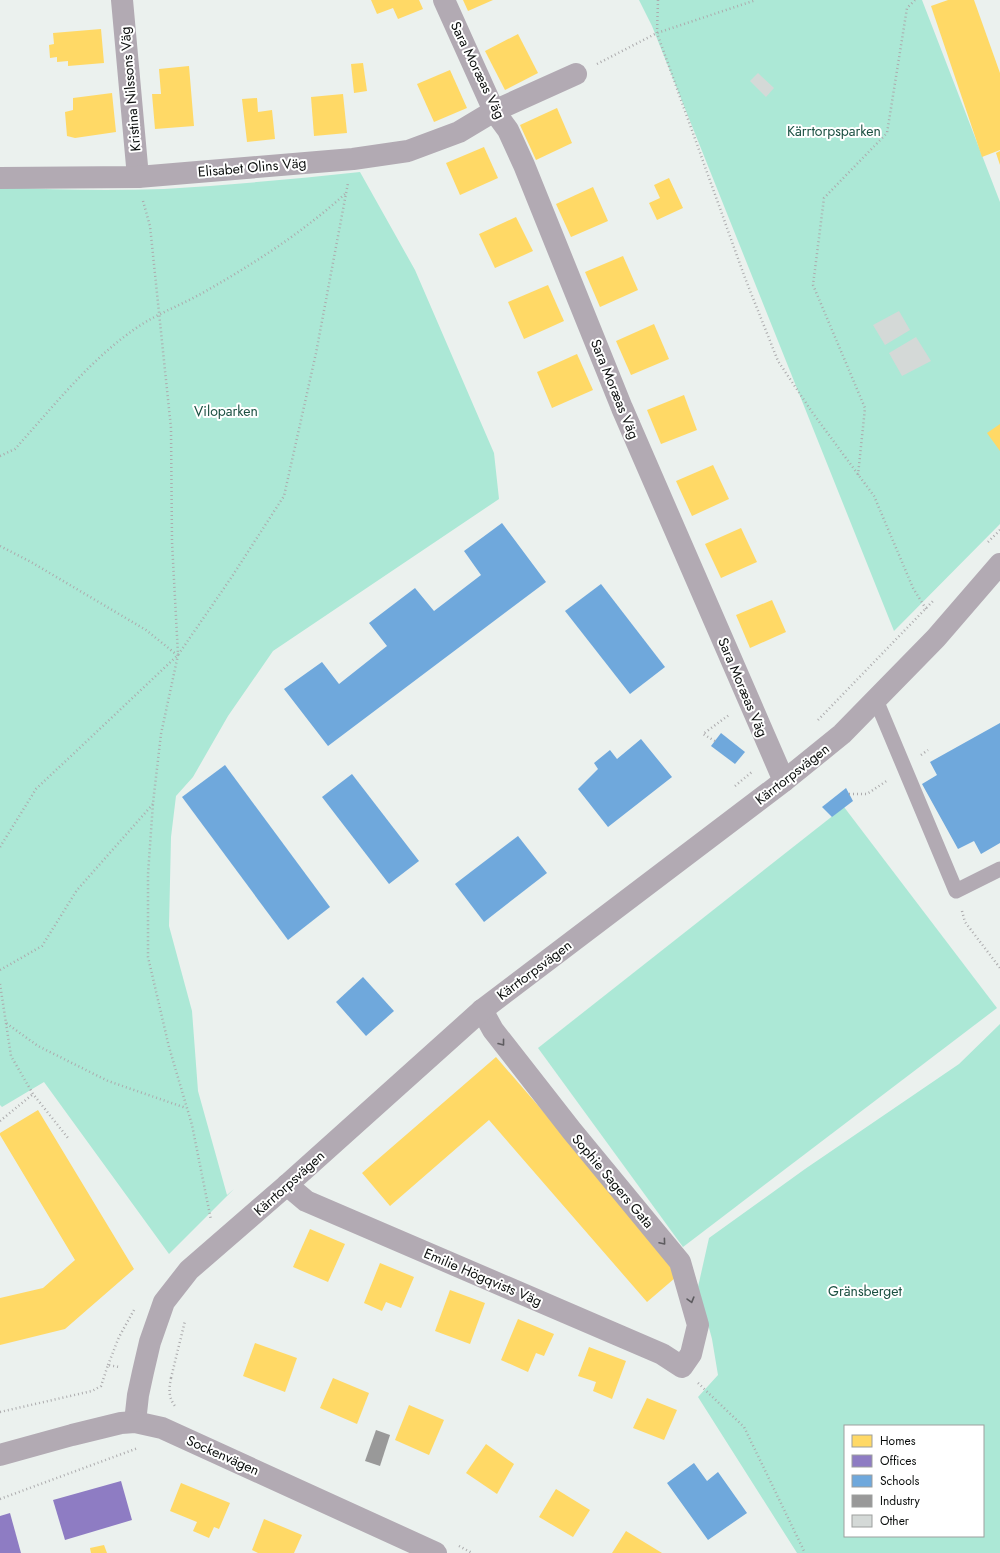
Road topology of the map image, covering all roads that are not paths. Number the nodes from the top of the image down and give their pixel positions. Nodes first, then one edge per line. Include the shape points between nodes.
1 (122, 0) edge
2 (444, 0) edge
3 (576, 74) road end
4 (494, 111) junction
5 (138, 177) junction
6 (0, 178) edge
7 (1000, 564) edge
8 (876, 700) junction
9 (784, 781) junction
10 (1000, 869) edge
11 (482, 1010) junction
12 (287, 1185) junction
13 (682, 1367) joint
14 (135, 1422) junction
15 (0, 1455) edge
16 (436, 1553) edge

1 - 5 street, Kristina Nilssons Väg
2 - 4 street, Sara Moræas Väg
3 - 4 street, Elisabet Olins Väg
4 - 5 street, Elisabet Olins Väg via 459,132 408,151 353,159
4 - 9 street, Sara Moræas Väg via 508,130 524,165 622,408
5 - 6 street, Elisabet Olins Väg
7 - 8 street, Kärrtorpsvägen via 943,630
8 - 9 street, Kärrtorpsvägen via 842,734
8 - 10 lane via 956,891
9 - 11 street, Kärrtorpsvägen
11 - 12 street, Kärrtorpsvägen
11 -> 13 street, Sophie Sagers Gata via 493,1030 572,1132 680,1262 698,1325 690,1354
12 - 13 street, Emilie Högqvists Väg via 306,1201 662,1354
12 - 14 street, Kärrtorpsvägen via 189,1270 164,1302 150,1342 138,1395
14 - 15 street, Sockenvägen via 121,1423
14 - 16 street, Sockenvägen via 162,1428

